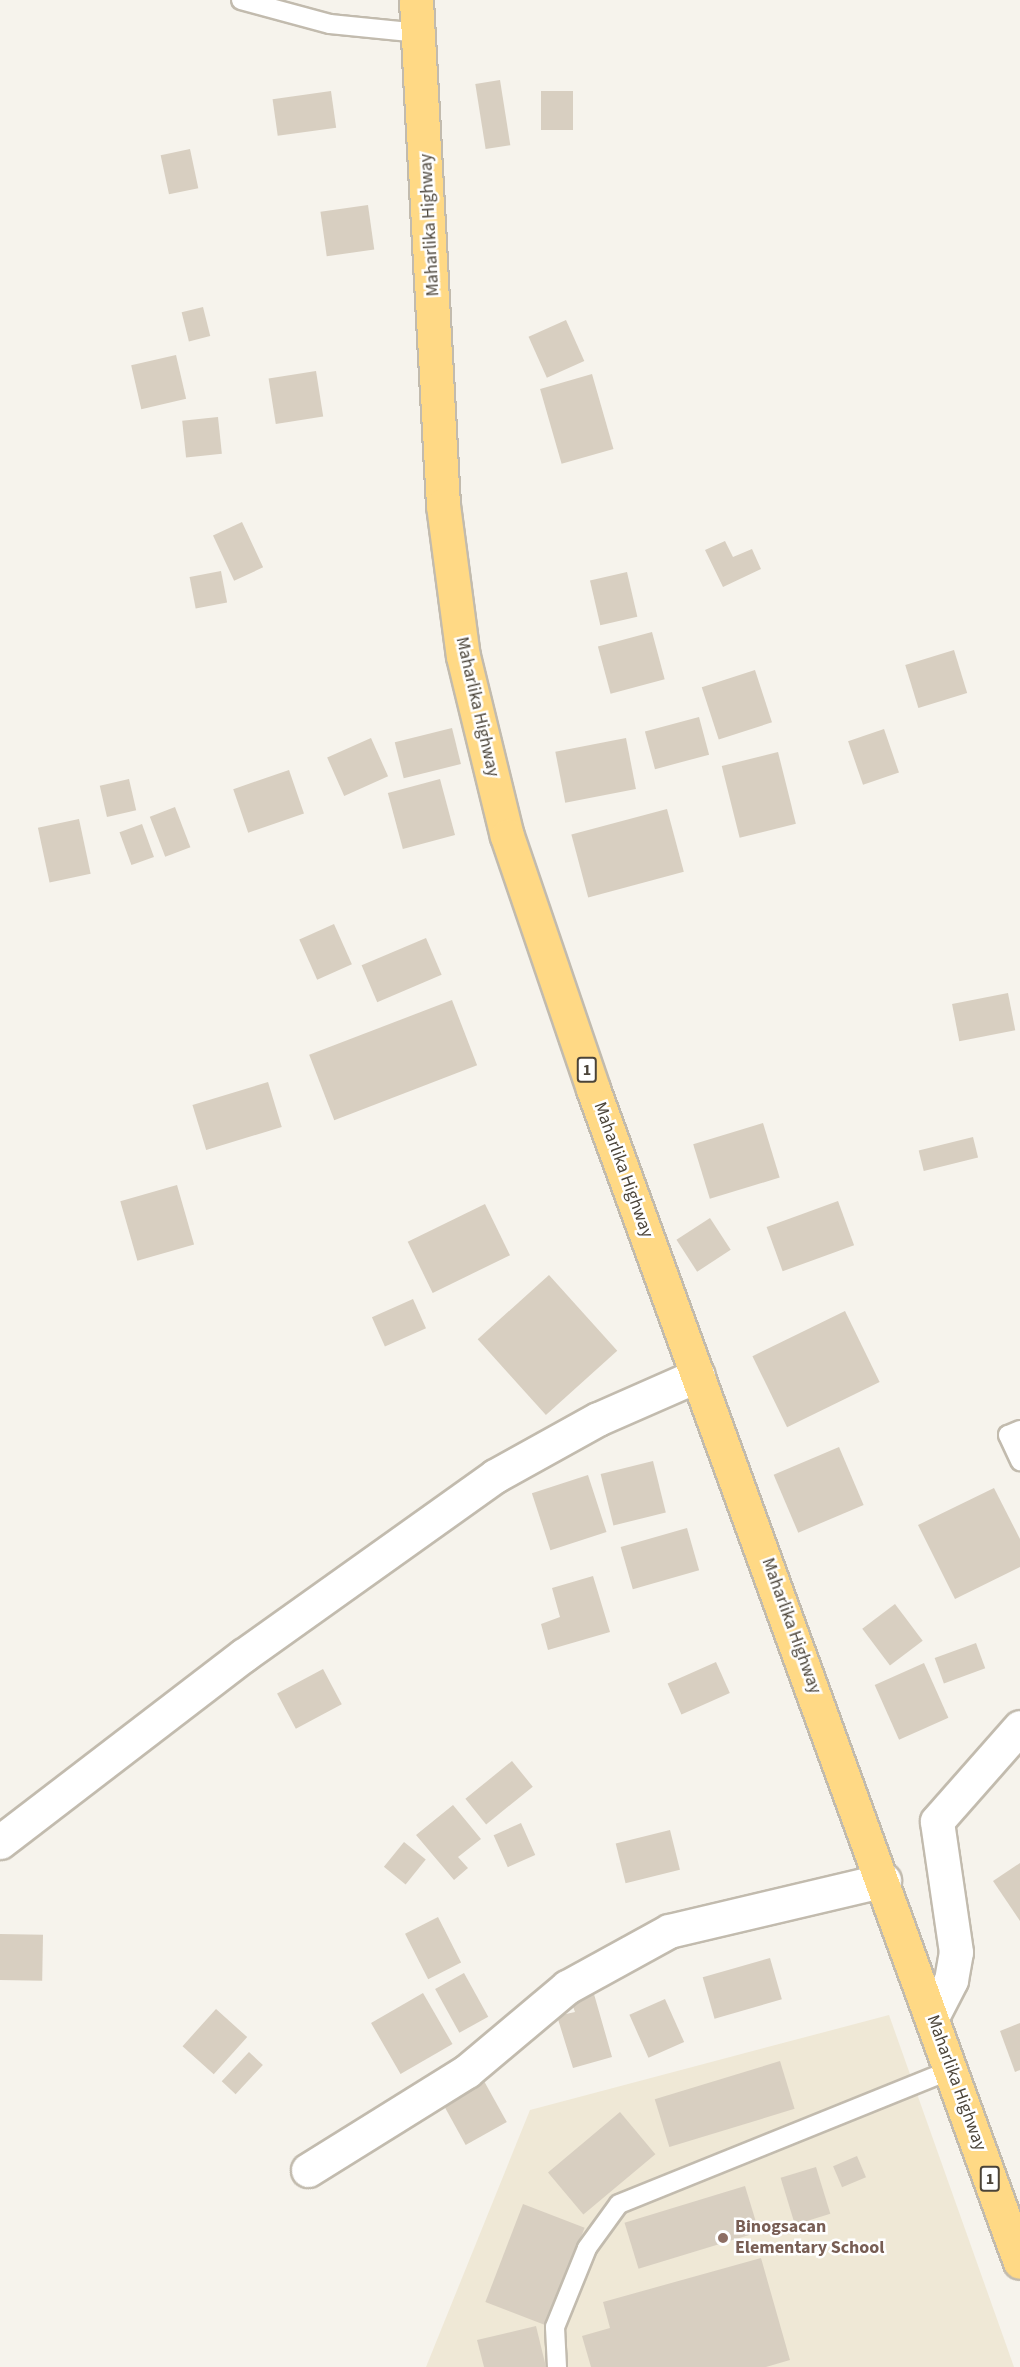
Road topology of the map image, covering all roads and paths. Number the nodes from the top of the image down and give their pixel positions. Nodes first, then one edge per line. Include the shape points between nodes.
1 (241, 0) edge
2 (416, 0) edge
3 (420, 33) junction
4 (698, 1375) junction
5 (1020, 1430) edge
6 (1020, 1461) edge
7 (1020, 1727) edge
8 (0, 1842) edge
9 (884, 1880) junction
10 (932, 2017) junction
11 (951, 2070) junction
12 (308, 2170) dead end
13 (1020, 2262) edge
14 (557, 2367) edge

1 - 3 lane via 330,24
2 - 3 highway, Maharlika Highway / 1
3 - 4 highway, Maharlika Highway / 1 via 443,505 463,656 507,836 593,1089
4 - 8 street via 598,1419 495,1476 244,1655
4 - 9 highway, Maharlika Highway / 1
5 - 6 lane via 1008,1435
7 - 10 street via 937,1821 956,1952 951,1980
9 - 10 highway, Maharlika Highway / 1
9 - 12 street via 669,1931 567,1987 466,2071
10 - 11 highway, Maharlika Highway / 1
11 - 13 highway, Maharlika Highway / 1
11 - 14 lane via 619,2204 587,2248 555,2327

